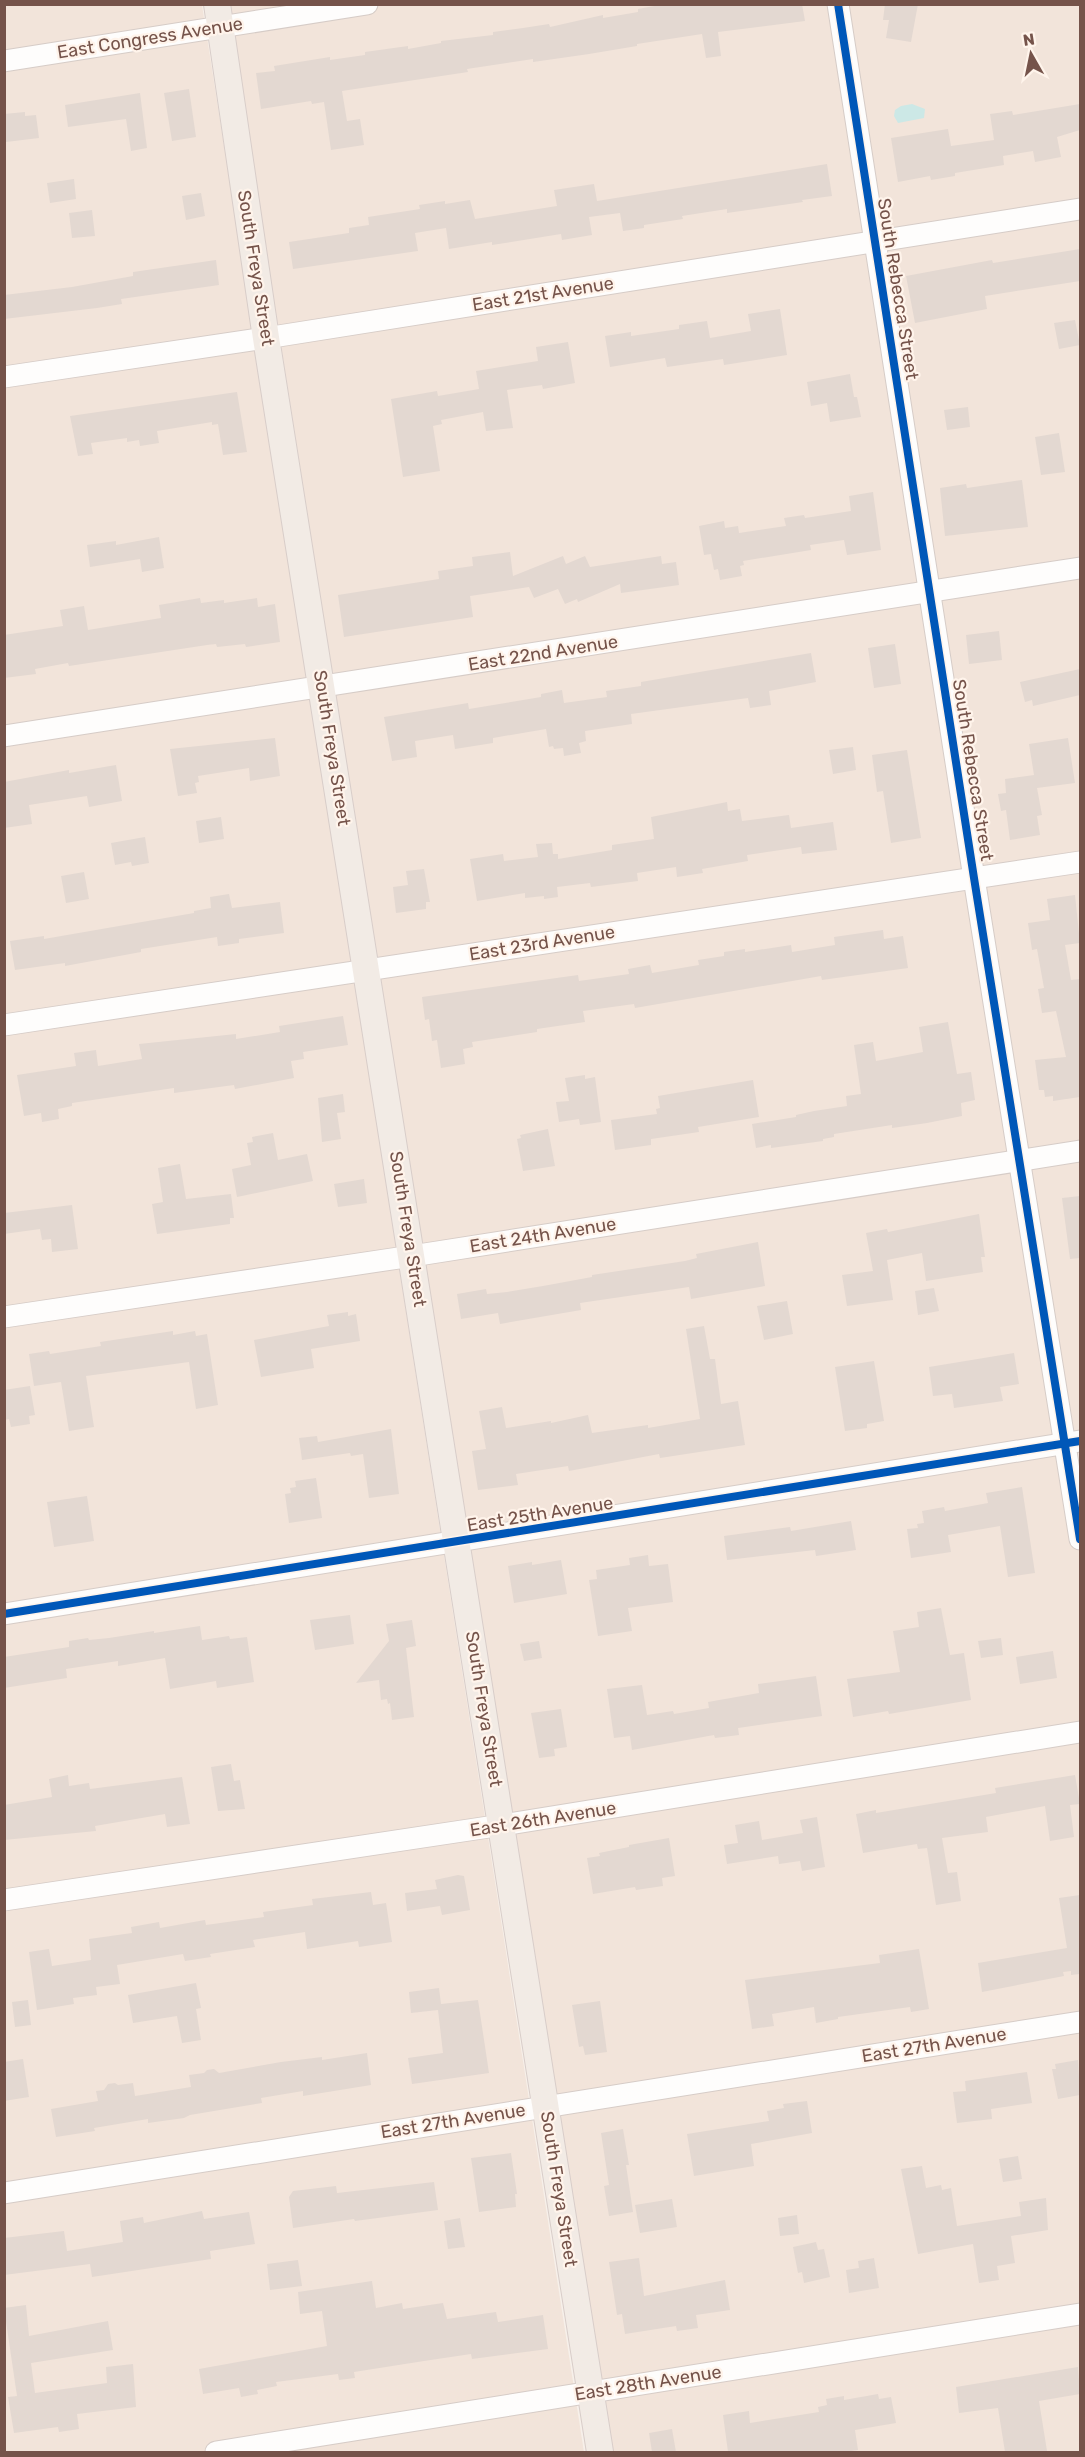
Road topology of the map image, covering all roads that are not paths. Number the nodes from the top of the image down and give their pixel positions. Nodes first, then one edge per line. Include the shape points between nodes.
1 (367, 4) edge
2 (838, 4) edge
3 (218, 16) edge
4 (4, 61) edge
5 (1080, 209) edge
6 (875, 240) junction
7 (266, 338) junction
8 (4, 377) edge
9 (1080, 568) edge
10 (931, 591) junction
11 (323, 687) junction
12 (4, 736) edge
13 (1080, 862) edge
14 (974, 878) junction
15 (367, 970) junction
16 (4, 1025) edge
17 (1080, 1151) edge
18 (1021, 1160) junction
19 (412, 1256) junction
20 (4, 1317) edge
21 (1073, 1443) edge
22 (1080, 1539) edge
23 (457, 1542) junction
24 (4, 1614) edge
25 (1080, 1732) edge
26 (502, 1825) junction
27 (4, 1900) edge
28 (1080, 2022) edge
29 (546, 2106) junction
30 (4, 2193) edge
31 (1080, 2314) edge
32 (590, 2392) junction
33 (216, 2452) edge
34 (600, 2452) edge

1 - 3 street, East Congress Avenue
2 - 6 street, South Rebecca Street
3 - 4 street, East Congress Avenue
3 - 7 main road, South Freya Street
5 - 6 street, East 21st Avenue
6 - 7 street, East 21st Avenue
6 - 10 street, South Rebecca Street
7 - 8 street, East 21st Avenue
7 - 11 main road, South Freya Street
9 - 10 street, East 22nd Avenue
10 - 11 street, East 22nd Avenue
10 - 14 street, South Rebecca Street
11 - 12 street, East 22nd Avenue
11 - 15 main road, South Freya Street
13 - 14 street, East 23rd Avenue
14 - 15 street, East 23rd Avenue
14 - 18 street, South Rebecca Street
15 - 16 street, East 23rd Avenue
15 - 19 main road, South Freya Street
17 - 18 street, East 24th Avenue
18 - 19 street, East 24th Avenue
18 - 21 street, South Rebecca Street
19 - 20 street, East 24th Avenue
19 - 23 main road, South Freya Street
21 - 22 street, South Rebecca Street
21 - 23 street, East 25th Avenue
23 - 24 street, East 25th Avenue
23 - 26 main road, South Freya Street
25 - 26 street, East 26th Avenue
26 - 27 street, East 26th Avenue
26 - 29 main road, South Freya Street
28 - 29 street, East 27th Avenue
29 - 30 street, East 27th Avenue
29 - 32 main road, South Freya Street
31 - 32 street, East 28th Avenue
32 - 33 street, East 28th Avenue
32 - 34 main road, South Freya Street

